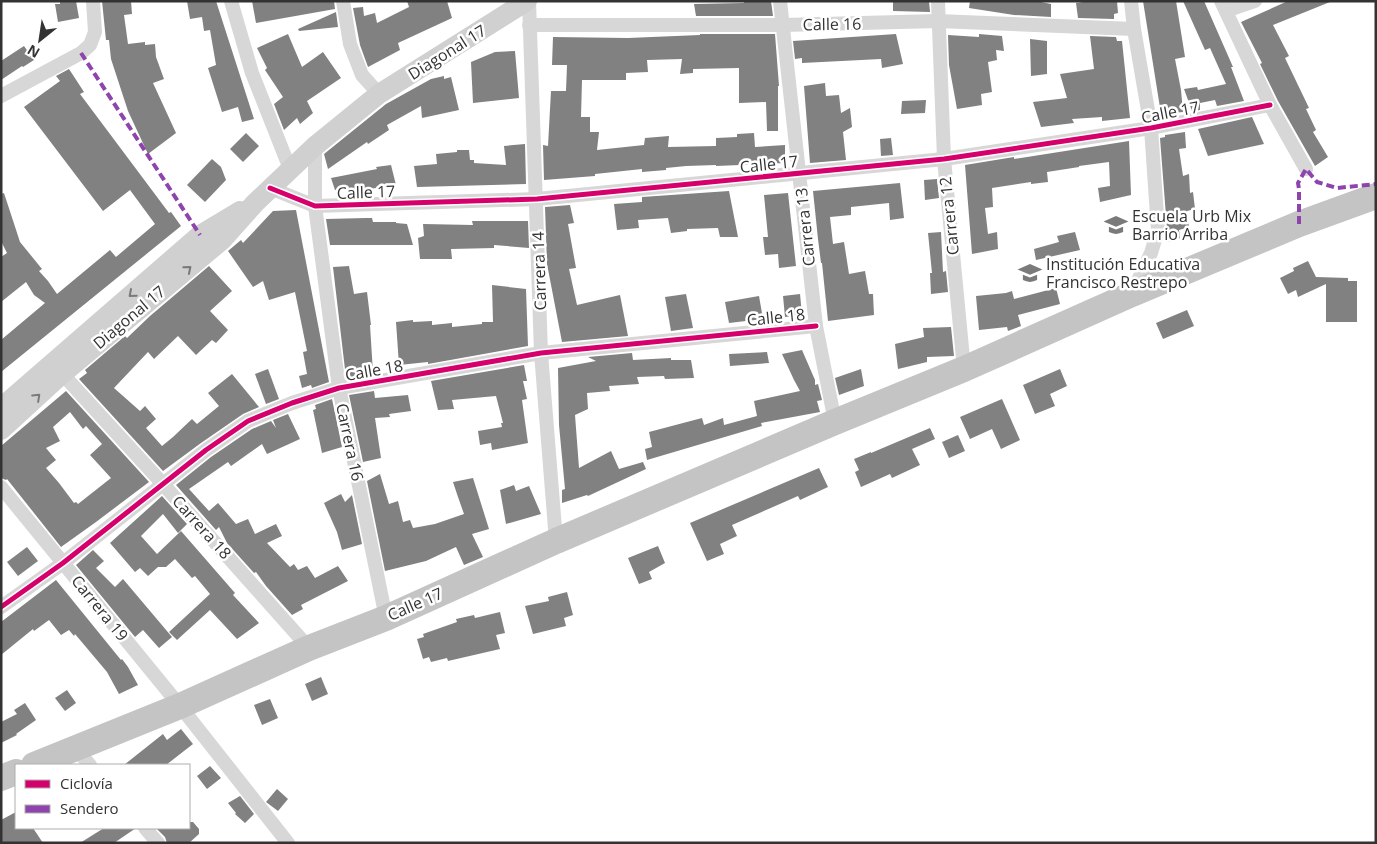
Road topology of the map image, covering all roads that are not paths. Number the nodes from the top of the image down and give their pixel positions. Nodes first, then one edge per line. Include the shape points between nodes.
1 (93, 1) edge
2 (231, 1) edge
3 (343, 1) edge
4 (528, 1) edge
5 (780, 1) edge
6 (938, 1) edge
7 (1131, 1) edge
8 (1255, 1) edge
9 (1223, 6) edge
10 (938, 21) junction
11 (529, 25) junction
12 (784, 25) junction
13 (1134, 29) junction
14 (379, 94) junction
15 (1, 96) edge
16 (1270, 105) junction
17 (1151, 128) junction
18 (315, 146) junction
19 (944, 159) junction
20 (290, 169) junction
21 (1306, 169) dead end
22 (799, 174) junction
23 (270, 188) junction
24 (1376, 196) edge
25 (537, 199) junction
26 (315, 206) junction
27 (1132, 294) junction
28 (816, 326) junction
29 (541, 353) junction
30 (58, 368) junction
31 (964, 369) junction
32 (339, 388) junction
33 (1, 408) edge
34 (835, 422) junction
35 (1, 430) edge
36 (162, 483) junction
37 (1, 487) edge
38 (556, 541) junction
39 (63, 563) junction
40 (1, 607) edge
41 (386, 618) junction
42 (309, 648) junction
43 (180, 706) junction
44 (83, 757) edge
45 (40, 764) edge
46 (15, 772) edge
47 (1, 778) edge
48 (288, 843) edge

1 - 15 street via 96,32 90,45
2 - 20 street via 252,73
3 - 14 street via 350,44 362,74
4 - 11 street, Carrera 14
4 - 14 street, Diagonal 17
5 - 12 street, Carrera 13
6 - 10 street, Carrera 12
7 - 13 street
8 - 9 street
9 - 16 street
10 - 12 street, Calle 16
10 - 13 street, Calle 16
10 - 19 street, Carrera 12
11 - 12 street, Calle 16
11 - 25 street, Carrera 14
12 - 22 street, Carrera 13
13 - 17 street
14 - 18 street, Diagonal 17
16 - 17 street, Calle 17
16 - 21 street
17 - 19 street, Calle 17
17 - 27 street via 1158,230
18 - 20 street, Diagonal 17
18 - 26 street, Carrera 16
19 - 22 street, Calle 17
19 - 31 street, Carrera 12
20 - 23 street, Diagonal 17
22 - 25 street, Calle 17
22 - 28 street, Carrera 13
23 - 26 street, Calle 17
23 - 30 street, Diagonal 17 via 255,203 200,234
24 - 27 highway, Calle 17 via 1299,224
25 - 26 street, Calle 17
25 - 29 street, Carrera 14
26 - 32 street, Carrera 16
27 - 31 highway, Calle 17
28 - 29 street, Calle 18
28 - 34 street, Carrera 13
29 - 32 street, Calle 18
29 - 38 street, Carrera 14
30 - 33 street, Diagonal 17
35 -> 30 street, Diagonal 17
30 - 36 street, Carrera 18
31 - 34 highway, Calle 17
32 - 36 street, Calle 18 via 248,421
32 - 41 street, Carrera 16
34 - 38 highway, Calle 17
36 - 39 street, Calle 18
36 - 42 street, Carrera 18
37 - 39 street, Carrera 19
38 - 41 highway, Calle 17
39 - 40 street, Calle 18
39 - 43 street, Carrera 19
41 - 42 highway, Calle 17
42 - 43 highway, Calle 17
43 - 44 highway, Calle 17
43 - 48 street, Carrera 19
44 - 45 highway, Calle 17
46 - 47 highway

